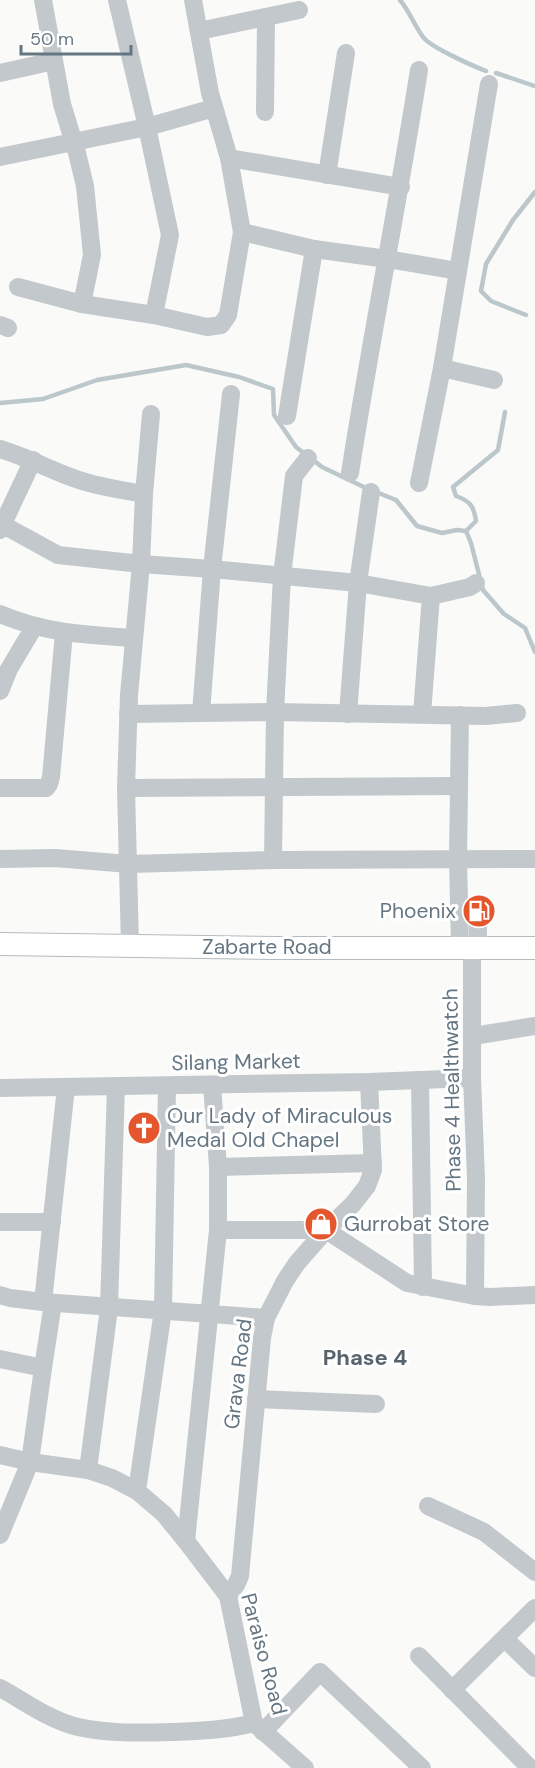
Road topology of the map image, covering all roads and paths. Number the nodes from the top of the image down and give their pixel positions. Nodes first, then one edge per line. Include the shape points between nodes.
1 (43, 0) edge
2 (117, 0) edge
3 (193, 0) edge
4 (299, 10) dead end
5 (266, 17) junction
6 (199, 31) junction
7 (346, 53) dead end
8 (54, 62) junction
9 (419, 70) dead end
10 (0, 74) edge
11 (489, 84) dead end
12 (214, 108) junction
13 (265, 112) dead end
14 (147, 127) junction
15 (74, 141) junction
16 (0, 157) edge
17 (229, 158) junction
18 (327, 175) junction
19 (401, 187) junction
20 (242, 232) junction
21 (314, 249) junction
22 (387, 259) junction
23 (458, 271) junction
24 (18, 287) dead end
25 (82, 304) junction
26 (153, 315) junction
27 (442, 368) junction
28 (494, 380) dead end
29 (231, 394) dead end
30 (151, 414) dead end
31 (287, 416) dead end
32 (0, 449) edge
33 (308, 458) dead end
34 (33, 460) junction
35 (350, 473) dead end
36 (419, 483) dead end
37 (371, 492) dead end
38 (144, 494) junction
39 (1, 528) edge
40 (141, 564) junction
41 (212, 569) junction
42 (282, 576) junction
43 (358, 583) junction
44 (476, 583) dead end
45 (431, 596) junction
46 (0, 614) edge
47 (34, 627) junction
48 (63, 633) junction
49 (133, 638) junction
50 (0, 691) edge
51 (275, 712) junction
52 (201, 713) junction
53 (517, 713) dead end
54 (128, 714) junction
55 (348, 714) junction
56 (422, 714) junction
57 (460, 716) junction
58 (274, 786) junction
59 (458, 786) junction
60 (0, 788) edge
61 (126, 788) junction
62 (458, 859) junction
63 (535, 859) edge
64 (0, 860) edge
65 (273, 860) junction
66 (129, 864) junction
67 (472, 942) junction
68 (0, 944) edge
69 (130, 946) junction
70 (535, 948) edge
71 (535, 1026) edge
72 (473, 1036) junction
73 (472, 1078) junction
74 (420, 1080) junction
75 (369, 1082) junction
76 (212, 1085) junction
77 (116, 1086) junction
78 (167, 1086) junction
79 (66, 1087) junction
80 (0, 1088) edge
81 (373, 1163) junction
82 (219, 1167) junction
83 (0, 1222) edge
84 (52, 1222) junction
85 (218, 1230) junction
86 (326, 1230) junction
87 (423, 1287) junction
88 (0, 1295) edge
89 (535, 1295) edge
90 (478, 1296) junction
91 (48, 1303) junction
92 (109, 1308) junction
93 (163, 1310) junction
94 (209, 1313) junction
95 (266, 1318) junction
96 (0, 1359) edge
97 (43, 1368) junction
98 (256, 1399) junction
99 (376, 1404) dead end
100 (0, 1455) edge
101 (30, 1462) junction
102 (88, 1470) junction
103 (137, 1491) junction
104 (428, 1506) dead end
105 (0, 1535) edge
106 (186, 1541) junction
107 (535, 1572) edge
108 (228, 1596) junction
109 (535, 1608) edge
110 (505, 1639) junction
111 (418, 1656) dead end
112 (535, 1668) edge
113 (0, 1688) edge
114 (452, 1690) junction
115 (259, 1728) junction
116 (305, 1768) edge
117 (423, 1768) edge
118 (530, 1768) edge

1 - 8 street
2 - 14 street
3 - 6 street
4 - 5 street
5 - 6 street
5 - 13 street
6 - 12 street
7 - 18 street
8 - 10 street
8 - 15 street
9 - 19 street
11 - 23 street
12 - 14 street
12 - 17 street
14 - 15 street
14 - 26 street via 170,235
15 - 16 street
15 - 25 street via 85,186 92,255
17 - 18 street
17 - 20 street
18 - 19 street
19 - 22 street
20 - 21 street
20 - 26 street via 228,315 221,324 207,327
21 - 22 street
21 - 31 street
22 - 23 street
22 - 35 street
23 - 27 street
24 - 25 street
25 - 26 street
27 - 28 street
27 - 36 street
29 - 41 street
30 - 38 street
32 - 34 street
33 - 42 street via 294,476
34 - 38 street via 92,484
34 - 39 street
37 - 43 street
38 - 40 street
39 - 40 street via 58,555
40 - 41 street
40 - 49 street
41 - 42 street
41 - 52 street
42 - 43 street
42 - 51 street
43 - 45 street
43 - 55 street
44 - 45 street
45 - 56 street
46 - 47 street
47 - 48 street
47 - 50 street
48 - 49 street
48 - 60 street via 49,784 39,789
49 - 54 street
51 - 52 street
51 - 55 street
51 - 58 street
52 - 54 street
53 - 57 street
54 - 61 street
55 - 56 street
56 - 57 street
57 - 59 street, Phase 4 Healthwatch
58 - 59 street
58 - 61 street
58 - 65 street
59 - 62 street, Phase 4 Healthwatch
61 - 66 street
62 - 63 street
62 - 65 street
62 - 67 street, Phase 4 Healthwatch
64 - 66 street via 55,858
65 - 66 street
66 - 69 street
67 - 69 main road, Zabarte Road via 275,948
67 - 70 main road, Zabarte Road
67 - 72 street, Phase 4 Healthwatch
68 - 69 main road, Zabarte Road
71 - 72 street
72 - 73 street, Phase 4 Healthwatch
73 - 74 street, Silang Market
73 - 90 street, Phase 4 Healthwatch
74 - 75 street, Silang Market
74 - 87 street
75 - 76 street, Silang Market
75 - 81 street, Grava Road
76 - 78 street, Silang Market
76 - 82 street
77 - 78 street, Silang Market
77 - 79 street, Silang Market
77 - 92 street
78 - 93 street
79 - 80 street, Silang Market
79 - 84 street
81 - 82 street
81 - 86 street, Grava Road via 367,1186
82 - 85 street
83 - 84 street
84 - 91 street
85 - 86 street
85 - 94 street
86 - 87 street via 401,1280
86 - 95 street, Grava Road via 297,1263
87 - 90 street
88 - 91 street
89 - 90 street
91 - 92 street
91 - 97 street
92 - 93 street
92 - 102 street
93 - 94 street
93 - 103 street
94 - 95 street
94 - 106 street
95 - 98 street, Grava Road
96 - 97 street
97 - 101 street
98 - 99 street
98 - 108 street, Grava Road via 240,1576
100 - 101 street, Paraiso Road
101 - 102 street, Paraiso Road
101 - 105 street
102 - 103 street, Paraiso Road
103 - 106 street, Paraiso Road via 164,1514
104 - 107 street via 484,1532
106 - 108 street, Paraiso Road
108 - 115 street, Paraiso Road
109 - 110 street
110 - 112 street
110 - 114 street
111 - 114 street
113 - 115 street via 51,1717 94,1730 140,1733
114 - 118 street
115 - 116 street, Paraiso Road
115 - 117 street via 320,1672

